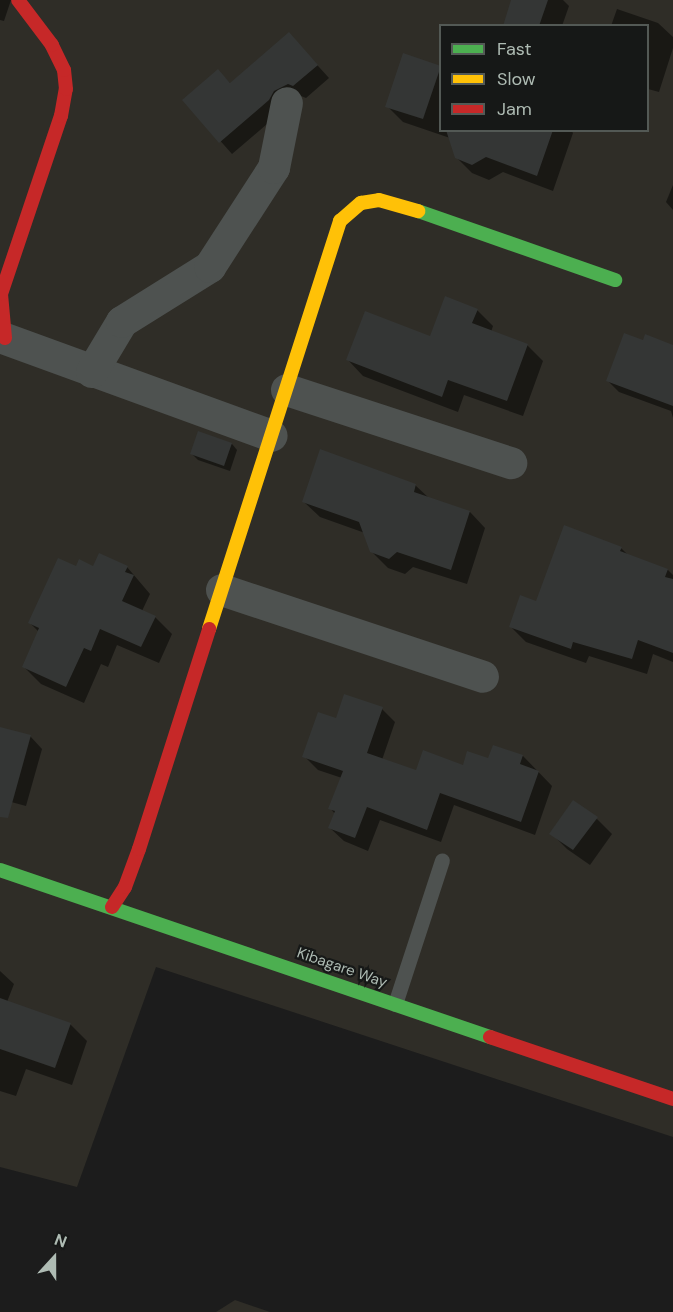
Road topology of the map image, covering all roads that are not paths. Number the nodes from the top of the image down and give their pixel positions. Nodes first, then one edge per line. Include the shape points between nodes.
1 (18, 0) edge
2 (287, 103) dead end
3 (615, 280) dead end
4 (3, 338) edge
5 (92, 372) junction
6 (287, 390) junction
7 (272, 436) junction
8 (511, 463) dead end
9 (222, 590) junction
10 (483, 677) dead end
11 (442, 860) dead end
12 (0, 870) edge
13 (112, 907) junction
14 (395, 1004) junction
15 (673, 1099) edge

1 - 4 street via 52,45 64,70 66,89 61,116 1,294
2 - 5 street via 274,168 210,267 122,322
3 - 6 street via 401,205 379,200 361,203 340,221
4 - 5 street
5 - 7 street
6 - 7 street
6 - 8 street
7 - 9 street
9 - 10 street
9 - 13 street via 139,849 125,887
11 - 14 lane
12 - 13 street, Kibagare Way
13 - 14 street, Kibagare Way
14 - 15 street, Kibagare Way

